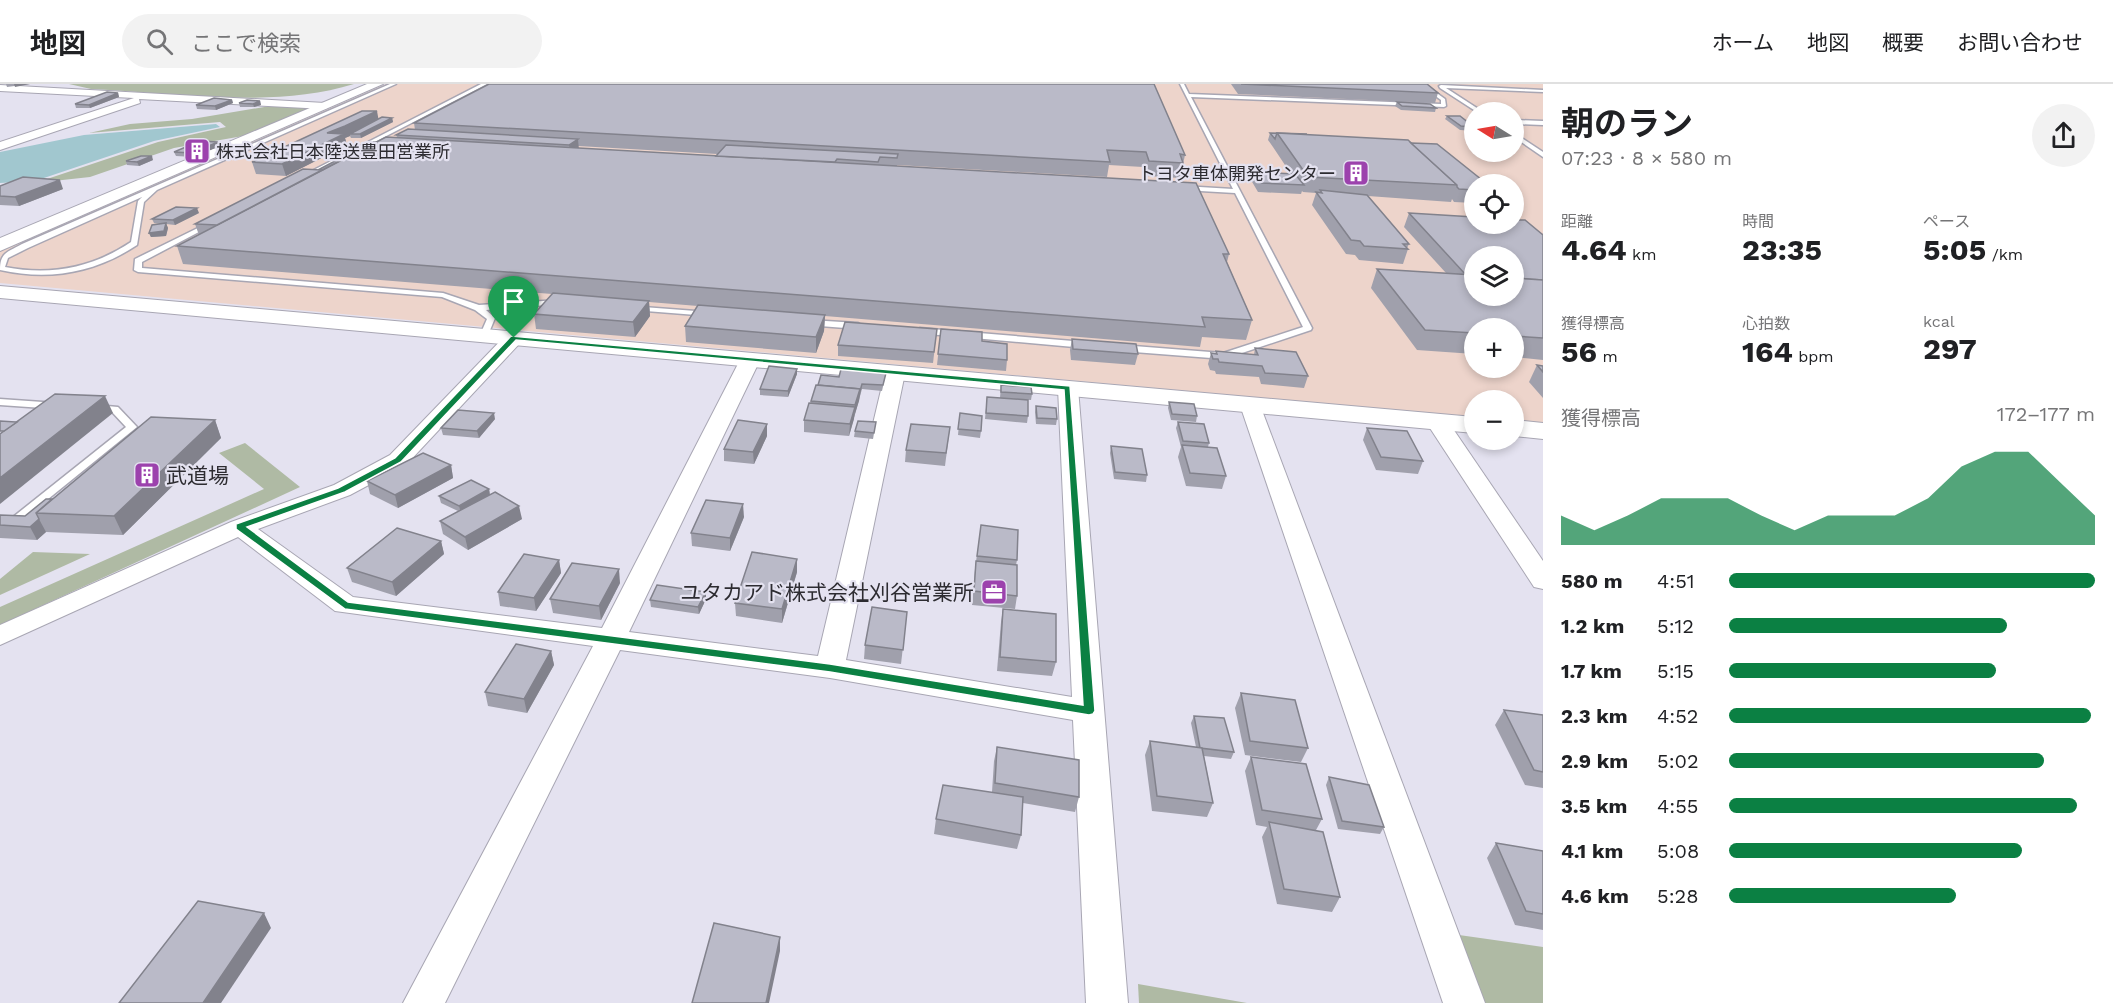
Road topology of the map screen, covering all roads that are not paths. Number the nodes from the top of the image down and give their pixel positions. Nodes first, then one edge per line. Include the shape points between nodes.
1 (377, 84) edge
2 (394, 84) edge
3 (485, 84) edge
4 (1182, 84) edge
5 (1421, 84) edge
6 (1534, 84) edge
7 (1543, 84) edge
8 (1440, 85) edge
9 (0, 88) edge
10 (1543, 91) edge
11 (1187, 95) junction
12 (149, 97) junction
13 (1465, 102) edge
14 (325, 106) junction
15 (1524, 122) edge
16 (1543, 123) edge
17 (374, 142) junction
18 (384, 142) edge
19 (1524, 142) edge
20 (0, 146) edge
21 (1543, 155) edge
22 (299, 179) edge
23 (1178, 188) edge
24 (155, 189) junction
25 (1236, 191) junction
26 (224, 217) edge
27 (0, 245) edge
28 (0, 292) edge
29 (573, 304) edge
30 (620, 307) edge
31 (478, 308) junction
32 (715, 315) edge
33 (798, 322) edge
34 (869, 327) edge
35 (916, 331) edge
36 (484, 335) junction
37 (514, 338) junction
38 (1094, 345) edge
39 (1106, 346) edge
40 (750, 360) junction
41 (895, 373) junction
42 (1068, 388) junction
43 (0, 402) edge
44 (44, 405) junction
45 (1250, 405) junction
46 (68, 406) edge
47 (80, 407) edge
48 (26, 419) edge
49 (1437, 422) junction
50 (1464, 424) edge
51 (1524, 429) edge
52 (1543, 431) edge
53 (12, 523) edge
54 (240, 526) junction
55 (1543, 581) edge
56 (0, 636) edge
57 (611, 639) junction
58 (830, 668) junction
59 (1089, 711) junction
60 (424, 1003) edge
61 (1107, 1003) edge
62 (1464, 1003) edge

1 - 14 street
2 - 24 lane
3 - 17 lane
4 - 11 lane
5 - 11 lane via 1443,99 1444,106
6 - 7 lane
8 - 10 lane
8 - 13 lane
9 - 12 street
11 - 25 lane
12 - 14 street
12 - 20 street
14 - 27 street
15 - 16 lane
17 - 18 lane
17 - 22 lane
19 - 21 lane
23 - 25 lane
24 - 24 lane via 25,246 5,257 1,268 22,274 57,273 92,266 118,255 134,243 141,201
25 - 39 lane via 1308,328 1224,356
26 - 31 lane via 138,261 138,270 443,295
28 - 36 street
29 - 31 lane via 549,302
30 - 32 lane
31 - 36 lane via 491,318
33 - 34 lane
35 - 38 lane
36 - 37 street
37 - 40 street
37 - 54 street via 398,460 342,490
40 - 41 street
40 - 57 street
41 - 42 street
41 - 58 street
42 - 45 street
42 - 59 street
43 - 44 lane
44 - 46 lane
44 - 48 lane
45 - 49 street
45 - 62 street
47 - 53 lane via 115,409 132,427
49 - 50 street
49 - 55 street
51 - 52 street
54 - 56 street
54 - 57 street via 345,605
57 - 58 street
57 - 60 street
58 - 59 street
59 - 61 street

